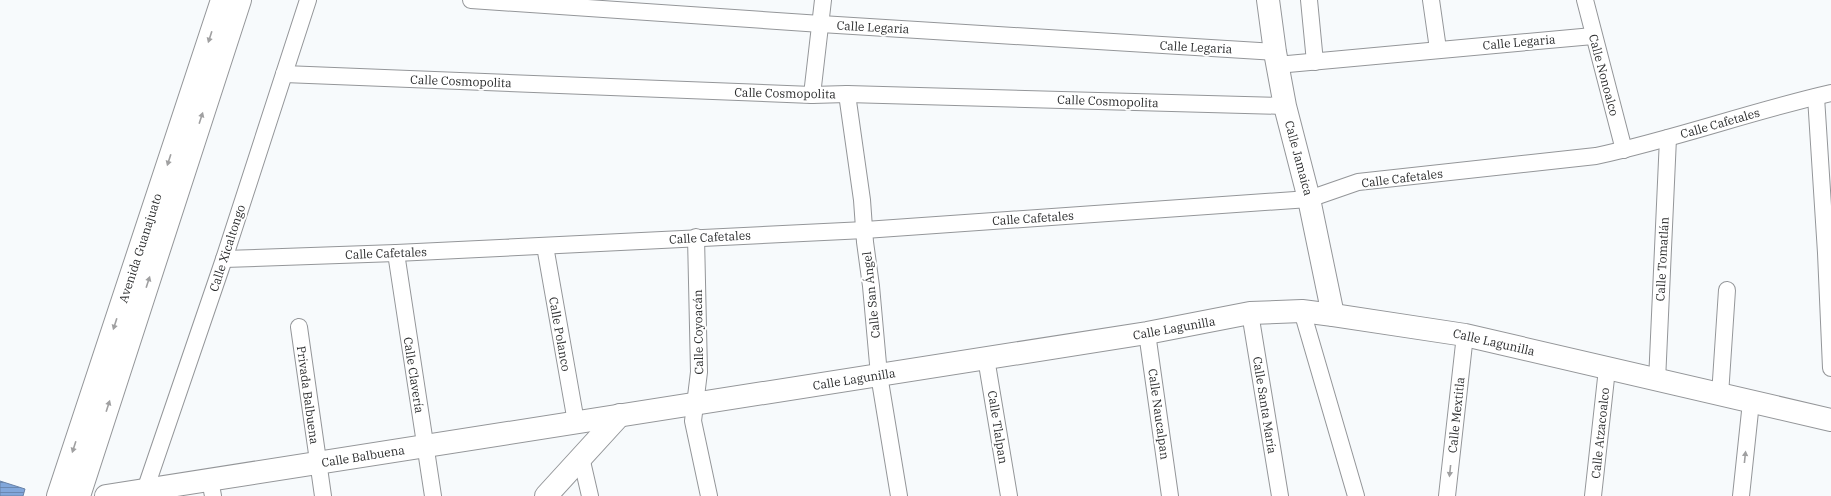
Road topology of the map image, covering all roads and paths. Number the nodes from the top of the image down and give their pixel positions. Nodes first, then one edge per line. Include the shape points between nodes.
1 (222, 0) edge
2 (240, 0) edge
3 (308, 0) edge
4 (471, 0) edge
5 (823, 0) edge
6 (1268, 0) edge
7 (1308, 0) edge
8 (1431, 0) edge
9 (1585, 0) edge
10 (821, 24) junction
11 (1593, 36) junction
12 (1438, 49) junction
13 (1276, 58) junction
14 (1315, 62) junction
15 (284, 74) junction
16 (847, 94) junction
17 (812, 95) junction
18 (1823, 95) edge
19 (1285, 106) junction
20 (1668, 138) junction
21 (1624, 150) junction
22 (1309, 199) junction
23 (865, 230) junction
24 (696, 237) junction
25 (545, 246) junction
26 (396, 253) junction
27 (224, 259) junction
28 (1727, 290) dead end
29 (1302, 311) junction
30 (1250, 313) junction
31 (1333, 315) junction
32 (299, 327) dead end
33 (1148, 333) junction
34 (1465, 335) junction
35 (986, 358) junction
36 (1831, 368) edge
37 (1607, 369) junction
38 (879, 375) junction
39 (1657, 381) junction
40 (1720, 396) junction
41 (1751, 402) junction
42 (695, 404) junction
43 (620, 415) junction
44 (1831, 420) edge
45 (576, 422) junction
46 (424, 446) junction
47 (581, 457) junction
48 (317, 463) junction
49 (211, 488) edge
50 (145, 493) edge
51 (58, 496) edge
52 (78, 496) edge
53 (106, 496) edge
54 (323, 496) edge
55 (433, 496) edge
56 (546, 496) edge
57 (590, 496) edge
58 (709, 496) edge
59 (899, 496) edge
60 (1009, 496) edge
61 (1170, 496) edge
62 (1280, 496) edge
63 (1356, 496) edge
64 (1447, 496) edge
65 (1593, 496) edge
66 (1741, 496) edge

1 -> 51 street, Avenida Guanajuato
52 -> 2 street, Avenida Guanajuato
3 - 15 street, Calle Xicaltongo
4 - 10 street, Calle Legaria
5 - 10 street
6 - 13 street, Calle Jamaica
7 - 14 street
8 - 12 street
9 - 11 street, Calle Nonoalco
10 - 13 street, Calle Legaria
10 - 17 street
11 - 12 street, Calle Legaria
11 - 21 street, Calle Nonoalco
12 - 14 street, Calle Legaria
13 - 14 street, Calle Legaria
13 - 19 street, Calle Jamaica
15 - 17 street, Calle Cosmopolita
15 - 27 street, Calle Xicaltongo
16 - 17 street, Calle Cosmopolita
16 - 19 street, Calle Cosmopolita
16 - 23 street, Calle San Ángel
18 - 20 street, Calle Cafetales
18 - 36 street
19 - 22 street, Calle Jamaica
20 - 21 street, Calle Cafetales
20 - 39 street, Calle Tomatlán
21 - 22 street, Calle Cafetales via 1596,156 1358,182
22 - 23 street, Calle Cafetales
22 - 31 street, Calle Jamaica
23 - 24 street, Calle Cafetales
23 - 38 street, Calle San Ángel
24 - 25 street, Calle Cafetales
24 - 42 street, Calle Coyoacán via 700,372
25 - 26 street, Calle Cafetales
25 - 45 street, Calle Polanco
26 - 27 street, Calle Cafetales
26 - 46 street, Calle Clavería
27 - 50 street, Calle Xicaltongo
28 - 40 street
29 - 30 street, Calle Lagunilla
29 - 31 street, Calle Lagunilla
29 - 63 street
30 - 33 street, Calle Lagunilla
30 - 62 street, Calle Santa María
31 - 34 street, Calle Lagunilla
32 - 48 street, Privada Balbuena
33 - 35 street, Calle Lagunilla
33 - 61 street, Calle Naucalpan
34 - 37 street, Calle Lagunilla
34 -> 64 street, Calle Mextitla
35 - 38 street, Calle Lagunilla
35 - 60 street, Calle Tlalpan
37 - 39 street, Calle Lagunilla
37 - 65 street, Calle Atzacoalco
38 - 42 street, Calle Lagunilla
38 - 59 street, Calle San Ángel
39 - 40 street, Calle Lagunilla
40 - 41 street, Calle Lagunilla
41 - 44 street, Calle Lagunilla
66 -> 41 street
42 - 43 street, Calle Lagunilla
42 - 58 street, Calle Coyoacán via 693,421
43 - 45 street, Calle Balbuena
43 - 47 street
45 - 46 street, Calle Balbuena
46 - 48 street, Calle Balbuena
46 - 55 street, Calle Clavería
47 - 56 street
47 - 57 street
48 - 49 street, Calle Balbuena
48 - 54 street, Privada Balbuena
49 - 50 street, Calle Balbuena
50 - 53 street, Calle Balbuena

